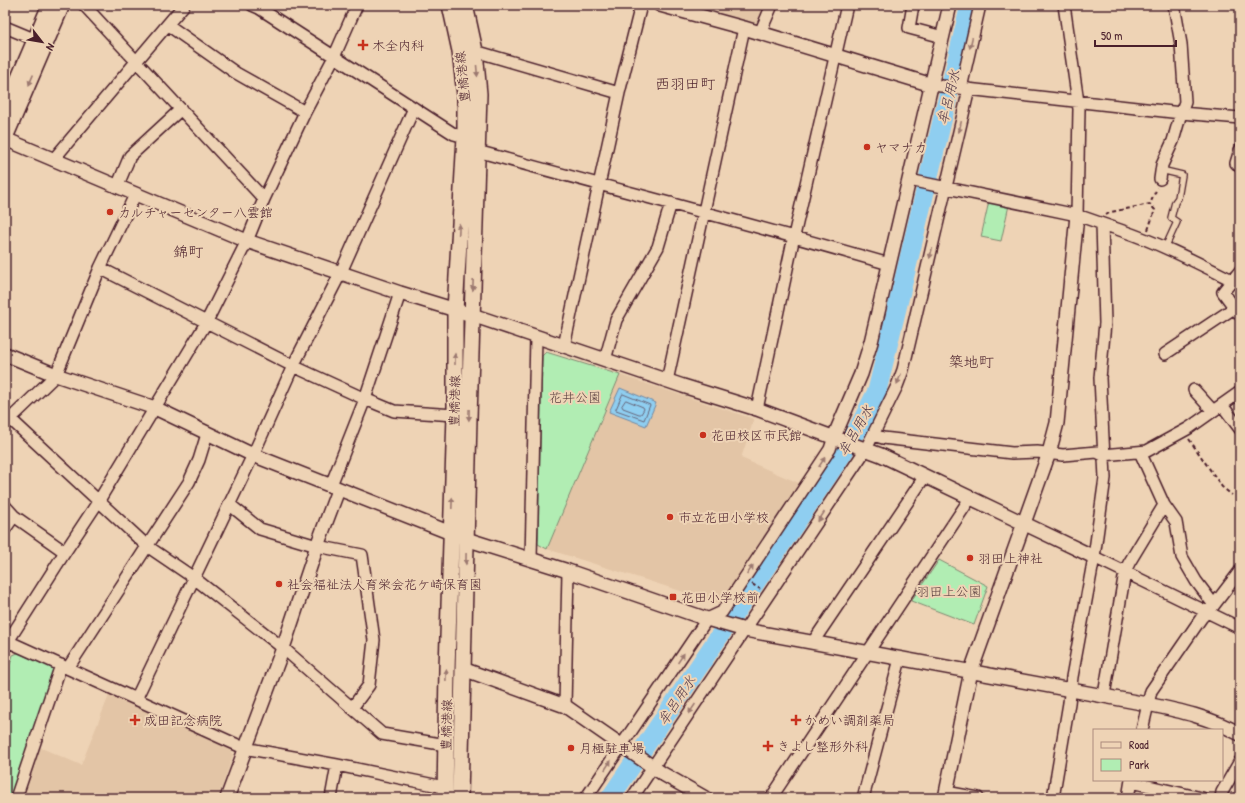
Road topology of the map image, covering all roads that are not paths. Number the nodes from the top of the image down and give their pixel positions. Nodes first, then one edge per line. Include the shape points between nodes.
1 (49, 5) edge
2 (63, 5) edge
3 (84, 5) edge
4 (184, 5) edge
5 (254, 5) edge
6 (357, 5) edge
7 (450, 5) edge
8 (465, 5) edge
9 (641, 5) edge
10 (660, 5) edge
11 (772, 5) edge
12 (847, 5) edge
13 (913, 5) edge
14 (950, 5) edge
15 (980, 5) edge
16 (1064, 5) edge
17 (1174, 5) edge
18 (168, 25) junction
19 (5, 26) edge
20 (744, 28) junction
21 (760, 33) junction
22 (943, 37) junction
23 (40, 42) junction
24 (475, 51) junction
25 (835, 55) junction
26 (334, 57) junction
27 (136, 62) junction
28 (932, 85) junction
29 (962, 88) junction
30 (619, 93) junction
31 (1077, 101) junction
32 (5, 108) edge
33 (414, 108) junction
34 (181, 109) junction
35 (305, 112) junction
36 (1181, 113) junction
37 (1240, 118) edge
38 (465, 137) junction
39 (5, 140) edge
40 (1240, 150) edge
41 (477, 151) junction
42 (53, 160) junction
43 (1240, 167) edge
44 (1161, 175) joint
45 (915, 181) junction
46 (599, 185) junction
47 (117, 188) junction
48 (947, 188) junction
49 (135, 195) junction
50 (264, 199) junction
51 (671, 203) junction
52 (703, 212) junction
53 (1077, 215) junction
54 (1102, 224) junction
55 (794, 236) junction
56 (247, 241) junction
57 (1165, 248) junction
58 (889, 264) junction
59 (100, 268) junction
60 (1240, 271) edge
61 (341, 272) junction
62 (1232, 280) junction
63 (400, 293) junction
64 (455, 311) junction
65 (1237, 311) edge
66 (472, 315) junction
67 (206, 322) junction
68 (536, 337) junction
69 (564, 346) junction
70 (5, 354) edge
71 (1165, 354) dead end
72 (605, 360) junction
73 (294, 366) junction
74 (56, 375) junction
75 (668, 381) junction
76 (1194, 390) dead end
77 (1240, 392) edge
78 (365, 399) junction
79 (155, 408) junction
80 (1218, 408) junction
81 (756, 409) junction
82 (455, 415) junction
83 (7, 419) edge
84 (1240, 429) edge
85 (207, 434) junction
86 (873, 435) junction
87 (850, 443) junction
88 (1140, 452) junction
89 (1049, 454) junction
90 (253, 455) junction
91 (1103, 455) junction
92 (925, 476) junction
93 (334, 487) junction
94 (970, 497) junction
95 (98, 502) junction
96 (229, 504) junction
97 (1164, 505) junction
98 (5, 506) edge
99 (14, 516) junction
100 (1024, 523) junction
101 (5, 529) edge
102 (451, 532) junction
103 (466, 539) junction
104 (147, 546) junction
105 (317, 546) junction
106 (65, 552) junction
107 (1094, 557) junction
108 (531, 559) junction
109 (568, 571) junction
110 (1240, 571) edge
111 (1125, 572) junction
112 (194, 578) junction
113 (1211, 609) junction
114 (713, 621) junction
115 (739, 628) junction
116 (1240, 628) edge
117 (813, 642) junction
118 (6, 643) edge
119 (283, 648) junction
120 (866, 653) junction
121 (900, 659) junction
122 (64, 666) junction
123 (464, 669) junction
124 (971, 671) junction
125 (1071, 689) junction
126 (1104, 695) junction
127 (136, 699) junction
128 (1147, 704) junction
129 (565, 706) junction
130 (352, 708) junction
131 (1142, 729) edge
132 (1240, 734) edge
133 (622, 744) junction
134 (446, 745) junction
135 (244, 748) junction
136 (643, 760) junction
137 (1240, 761) edge
138 (337, 766) junction
139 (1131, 781) edge
140 (444, 793) edge
141 (945, 795) edge
142 (16, 798) edge
143 (226, 798) edge
144 (331, 798) edge
145 (460, 798) edge
146 (586, 798) edge
147 (632, 798) edge
148 (705, 798) edge
149 (771, 798) edge
150 (863, 798) edge
151 (978, 798) edge
152 (1053, 798) edge
153 (1128, 798) edge
154 (1202, 798) edge
155 (1221, 798) edge

1 - 23 street
2 - 23 street
3 - 27 street
4 - 18 street
5 - 26 street
6 - 26 street
7 - 38 main road, 豊橋港線 via 460,51 465,95
8 - 24 main road, 豊橋港線
9 - 30 street
10 - 20 street
11 - 21 street
12 - 25 street
13 - 22 street via 909,28
14 - 22 street
15 -> 29 street
16 - 31 street
17 - 36 street via 1181,44 1185,102
18 - 27 street
18 - 35 street via 236,73
19 - 23 street
20 - 21 street
20 - 52 street
21 - 25 street
22 - 28 street
23 - 32 street
23 -> 39 street
24 - 30 street
24 -> 41 main road, 豊橋港線 via 479,94
25 - 28 street
25 - 55 street
26 - 33 street
26 - 35 street
27 - 34 street
27 - 42 street
28 - 29 street
28 - 45 street
29 - 31 street
29 -> 48 street
30 - 46 street
31 - 36 street
31 - 53 street
33 - 38 street via 454,134
33 - 61 street
34 - 47 street via 130,156
34 - 50 street
35 - 50 street
36 - 37 street
36 - 44 street
64 -> 38 main road, 豊橋港線
39 - 42 street
40 - 43 street via 1236,163
41 - 46 street
41 -> 66 main road, 豊橋港線
42 - 47 street
44 - 57 lane via 1182,175 1171,218 1177,222
45 - 48 street
45 - 58 street
46 - 51 street
46 - 69 street
47 - 49 street
48 - 53 street
48 -> 86 street via 903,370
49 - 56 street
49 - 59 street
50 - 56 street
51 - 52 street
51 - 72 street via 658,247 616,320
52 - 55 street
52 - 75 street
53 - 54 street
53 - 89 street via 1057,423
54 - 57 street
54 - 91 street via 1105,323 1100,378
55 - 58 street
55 - 81 street
56 - 61 street
56 - 67 street
57 - 62 street
58 - 87 street via 865,361
59 - 67 street
59 - 74 street
60 - 62 street
61 - 63 street
61 - 73 street
62 - 65 street via 1223,292
63 - 64 street
63 - 78 street
64 - 66 street
82 -> 64 main road, 豊橋港線
65 - 71 street
66 - 68 street
66 -> 103 main road, 豊橋港線
67 - 73 street
67 - 79 street
68 - 69 street
68 - 108 street
69 - 72 street
70 - 74 street
72 - 75 street
73 - 78 street
73 - 90 street
74 - 79 street
74 - 83 street
75 - 81 street
76 - 80 street
77 - 80 street
78 - 82 street via 394,411
78 - 93 street
79 - 85 street
79 - 95 street
80 - 84 street
80 - 88 street via 1183,432 1147,451
81 - 87 street
102 -> 82 main road, 豊橋港線
83 - 95 street
85 - 90 street
85 - 104 street via 189,482
86 - 87 street
86 - 89 street via 957,448
87 - 92 street
114 -> 87 street via 722,612 830,449
87 -> 115 street
88 - 91 street
88 - 97 street
89 - 91 street via 1097,452
89 - 100 street
90 - 93 street
90 - 96 street
91 - 107 street via 1105,478
92 - 94 street
92 - 117 street
93 - 102 street
93 - 105 street
94 - 100 street
94 - 120 street
95 - 104 street
95 - 106 street
96 - 105 street via 260,529
96 - 112 street
97 - 111 street
97 - 113 street via 1176,522 1182,557
98 - 99 street
99 - 101 street
99 - 106 street
100 - 107 street
100 - 124 street
102 - 103 street
134 -> 102 main road, 豊橋港線
103 - 108 street
103 -> 123 main road, 豊橋港線
104 - 112 street
104 - 122 street
105 - 119 street
105 - 130 street via 362,555 374,640 369,685
106 - 118 street
107 - 111 street
107 - 125 street
108 - 109 street
109 - 114 street
109 - 129 street
110 - 113 street
111 - 113 street
111 - 126 street
112 - 119 street
112 - 127 street
113 - 116 street
113 - 128 street via 1202,617 1151,690
114 - 115 street
133 -> 114 street
115 - 117 street
115 -> 136 street
117 - 120 street
118 - 122 street
119 - 130 street
119 - 135 street
120 - 121 street
120 - 149 street
121 - 124 street
121 - 150 street
122 - 127 street
122 - 142 street
123 - 129 street
123 - 145 main road, 豊橋港線
124 - 125 street
124 - 141 street
125 - 126 street
125 - 152 street
126 - 128 street
127 - 135 street
128 - 131 street
128 - 132 street via 1193,714
129 - 133 street
130 - 134 street via 382,734
133 - 136 street
146 -> 133 street
134 - 140 main road, 豊橋港線
135 - 138 street
135 - 143 street
136 - 147 street
136 - 148 street
137 - 155 street
138 - 140 street
138 - 144 street
139 - 153 street
139 - 154 street
141 - 151 street

